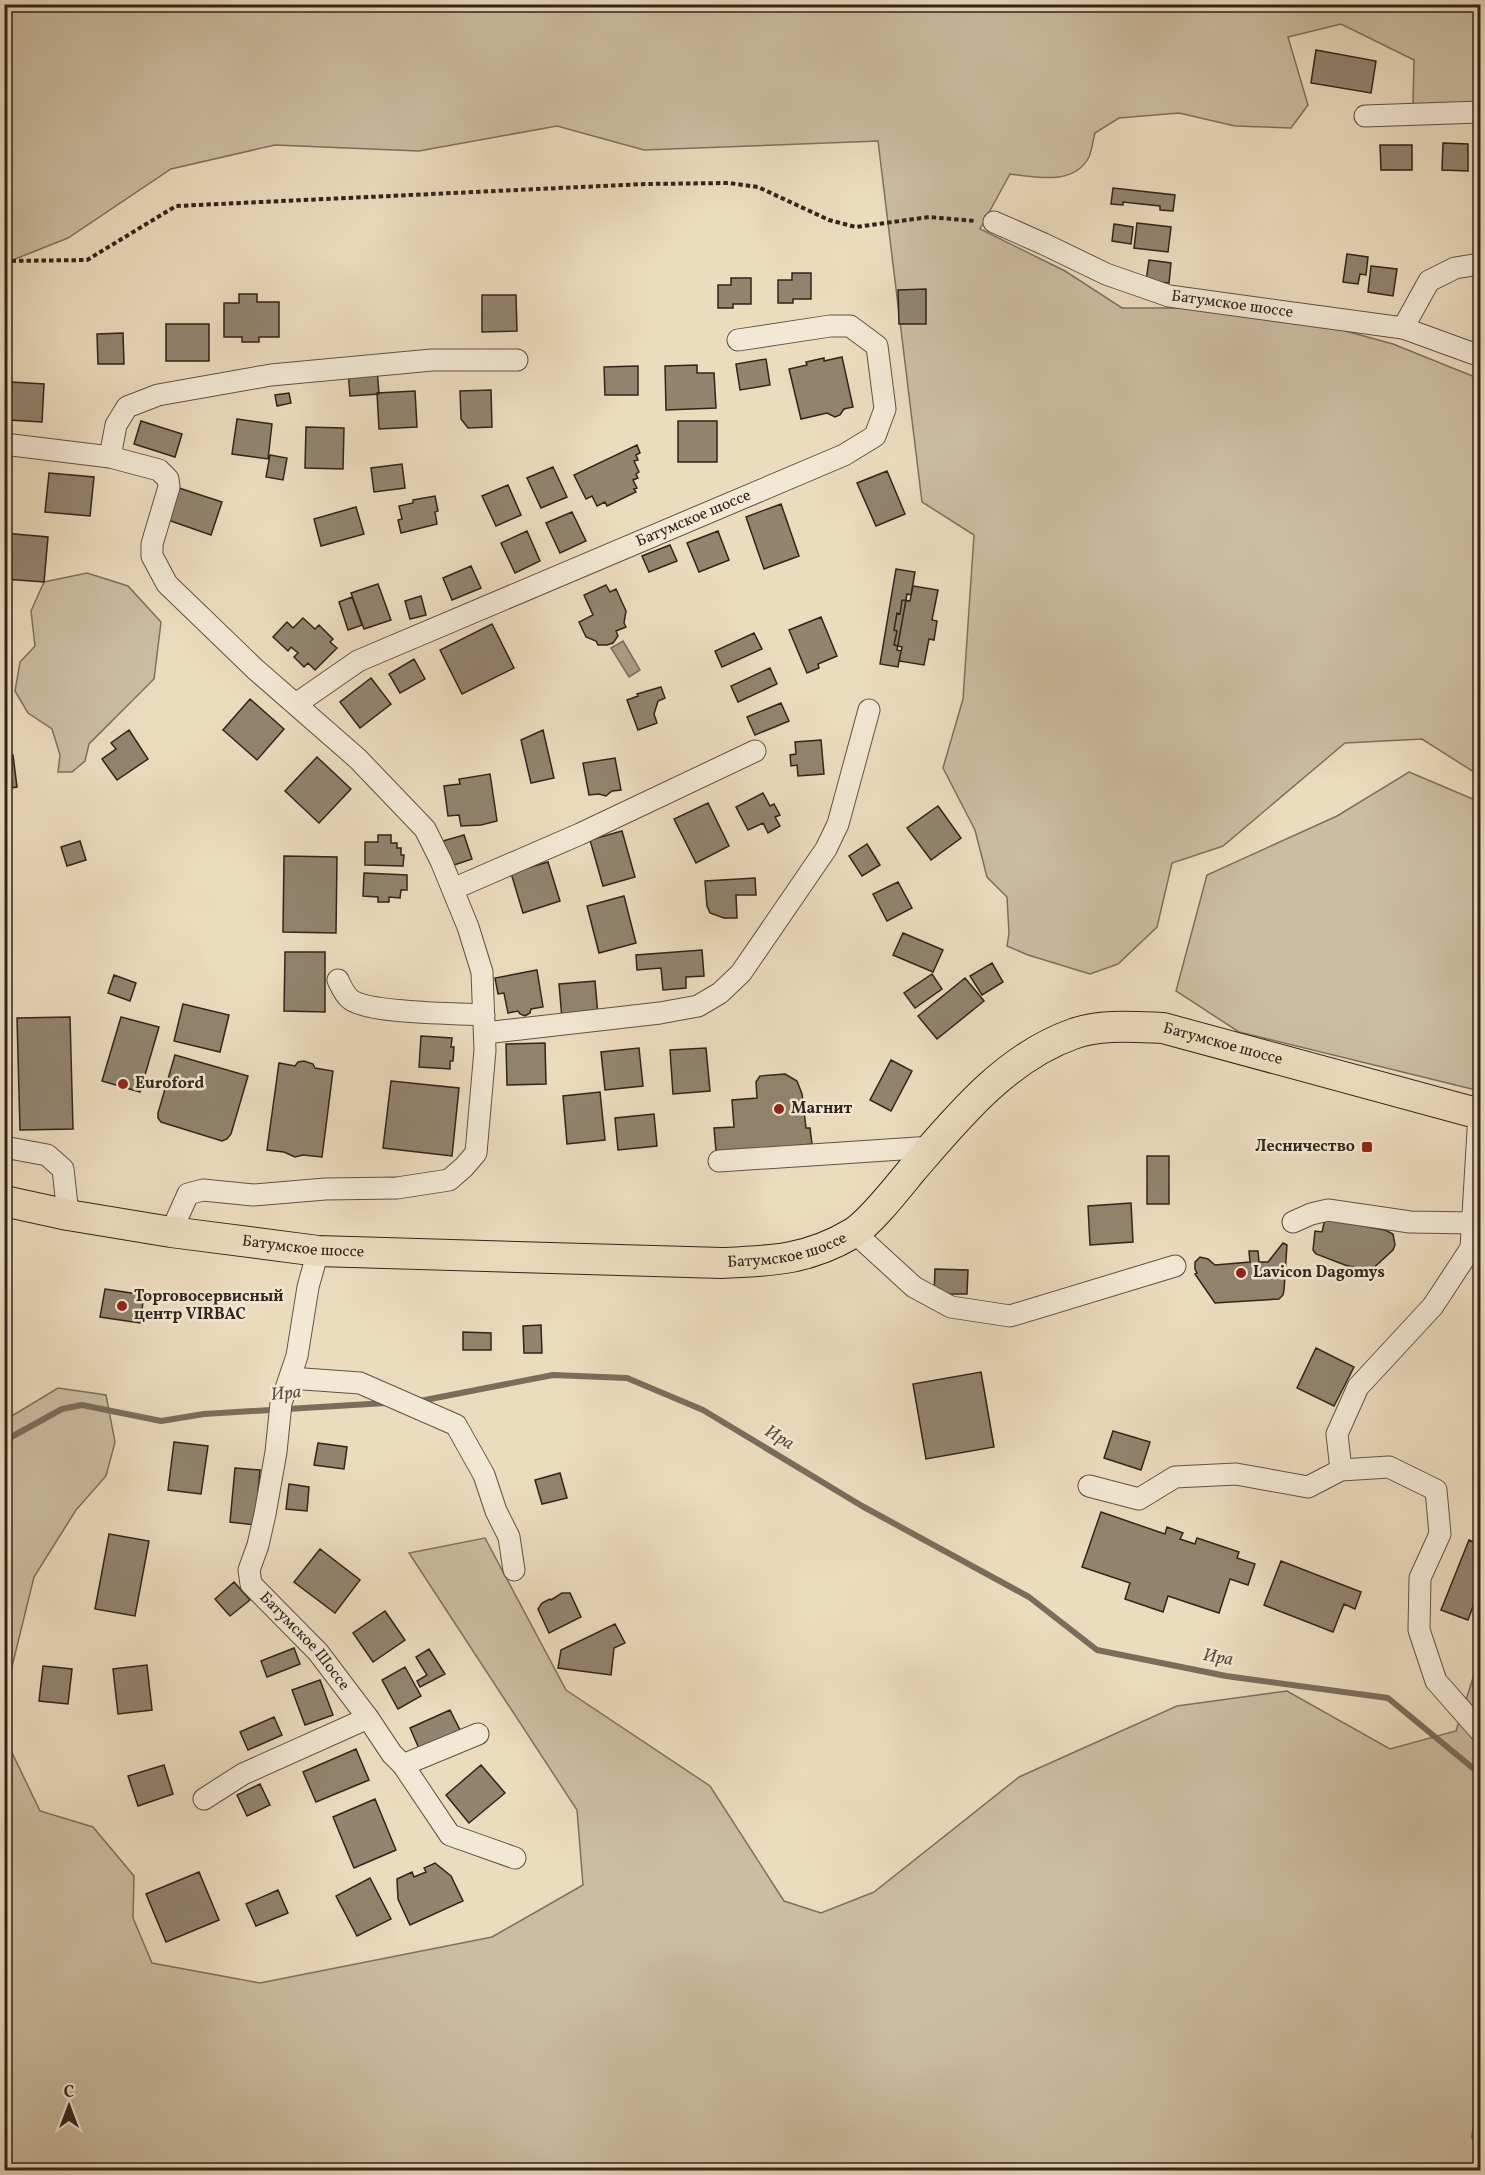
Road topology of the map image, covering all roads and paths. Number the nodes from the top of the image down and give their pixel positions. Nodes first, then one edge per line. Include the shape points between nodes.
1 (1480, 112) edge
2 (1365, 116) dead end
3 (993, 222) joint
4 (4, 261) edge
5 (1480, 264) edge
6 (1403, 328) junction
7 (738, 340) dead end
8 (1480, 356) edge
9 (517, 360) dead end
10 (4, 444) edge
11 (110, 457) junction
12 (296, 704) junction
13 (869, 710) dead end
14 (755, 752) dead end
15 (453, 889) junction
16 (338, 980) dead end
17 (484, 1024) junction
18 (1480, 1114) edge
19 (4, 1147) edge
20 (932, 1147) junction
21 (719, 1161) dead end
22 (4, 1201) edge
23 (68, 1215) junction
24 (1293, 1222) dead end
25 (1474, 1223) junction
26 (171, 1232) junction
27 (855, 1233) junction
28 (318, 1251) junction
29 (1175, 1266) dead end
30 (290, 1378) junction
31 (1341, 1470) junction
32 (1089, 1486) dead end
33 (513, 1570) dead end
34 (368, 1719) junction
35 (1480, 1731) edge
36 (478, 1734) dead end
37 (403, 1765) junction
38 (204, 1798) dead end
39 (514, 1858) dead end

1 - 2 street
3 - 4 path via 929,217 856,227 829,220 758,187 729,183 645,184 176,206 87,260
3 - 6 street, Батумское шоссе via 1106,274 1169,296
5 - 6 street via 1455,268 1429,281
6 - 8 street, Батумское шоссе
7 - 12 street, Батумское шоссе via 850,326 877,346 885,410 875,436 844,454 358,661
9 - 11 street via 432,360 272,375 158,395 127,407 116,425
10 - 11 street
11 - 12 street via 159,470 168,479 152,556 167,584
12 - 15 street via 358,759 425,829
13 - 17 street via 838,824 826,849 741,973 720,993 698,1006 660,1013
14 - 15 street
15 - 17 street via 482,972
16 - 17 street via 351,1000 364,1005
17 - 26 street via 476,1153 449,1180 397,1188 253,1195 203,1190 188,1194
18 - 20 highway, Батумское шоссе via 1163,1028 1119,1026 1074,1033 1034,1053 990,1085
18 - 25 street
19 - 23 street via 47,1155 63,1169
20 - 21 street
20 - 27 highway, Батумское шоссе
22 - 23 highway, Батумское шоссе
23 - 26 highway, Батумское шоссе
24 - 25 street via 1328,1210 1410,1222
25 - 31 street via 1471,1248 1433,1306 1358,1386 1337,1434
26 - 28 highway, Батумское шоссе
27 - 28 highway, Батумское шоссе via 791,1258 722,1263
27 - 29 street via 914,1287 951,1307 1010,1316
28 - 30 street, Батумское Шоссе
30 - 33 street via 360,1383 456,1425 484,1475 509,1537
30 - 34 street, Батумское Шоссе via 282,1403 265,1514 249,1570 251,1584 318,1652
31 - 32 street via 1308,1487 1236,1474 1175,1477 1139,1498
31 - 35 street via 1389,1467 1436,1490 1440,1534 1420,1578 1419,1630 1436,1681
34 - 37 street, Батумское Шоссе
34 - 38 street via 243,1774
36 - 37 street
37 - 39 street, Батумское Шоссе via 450,1835

